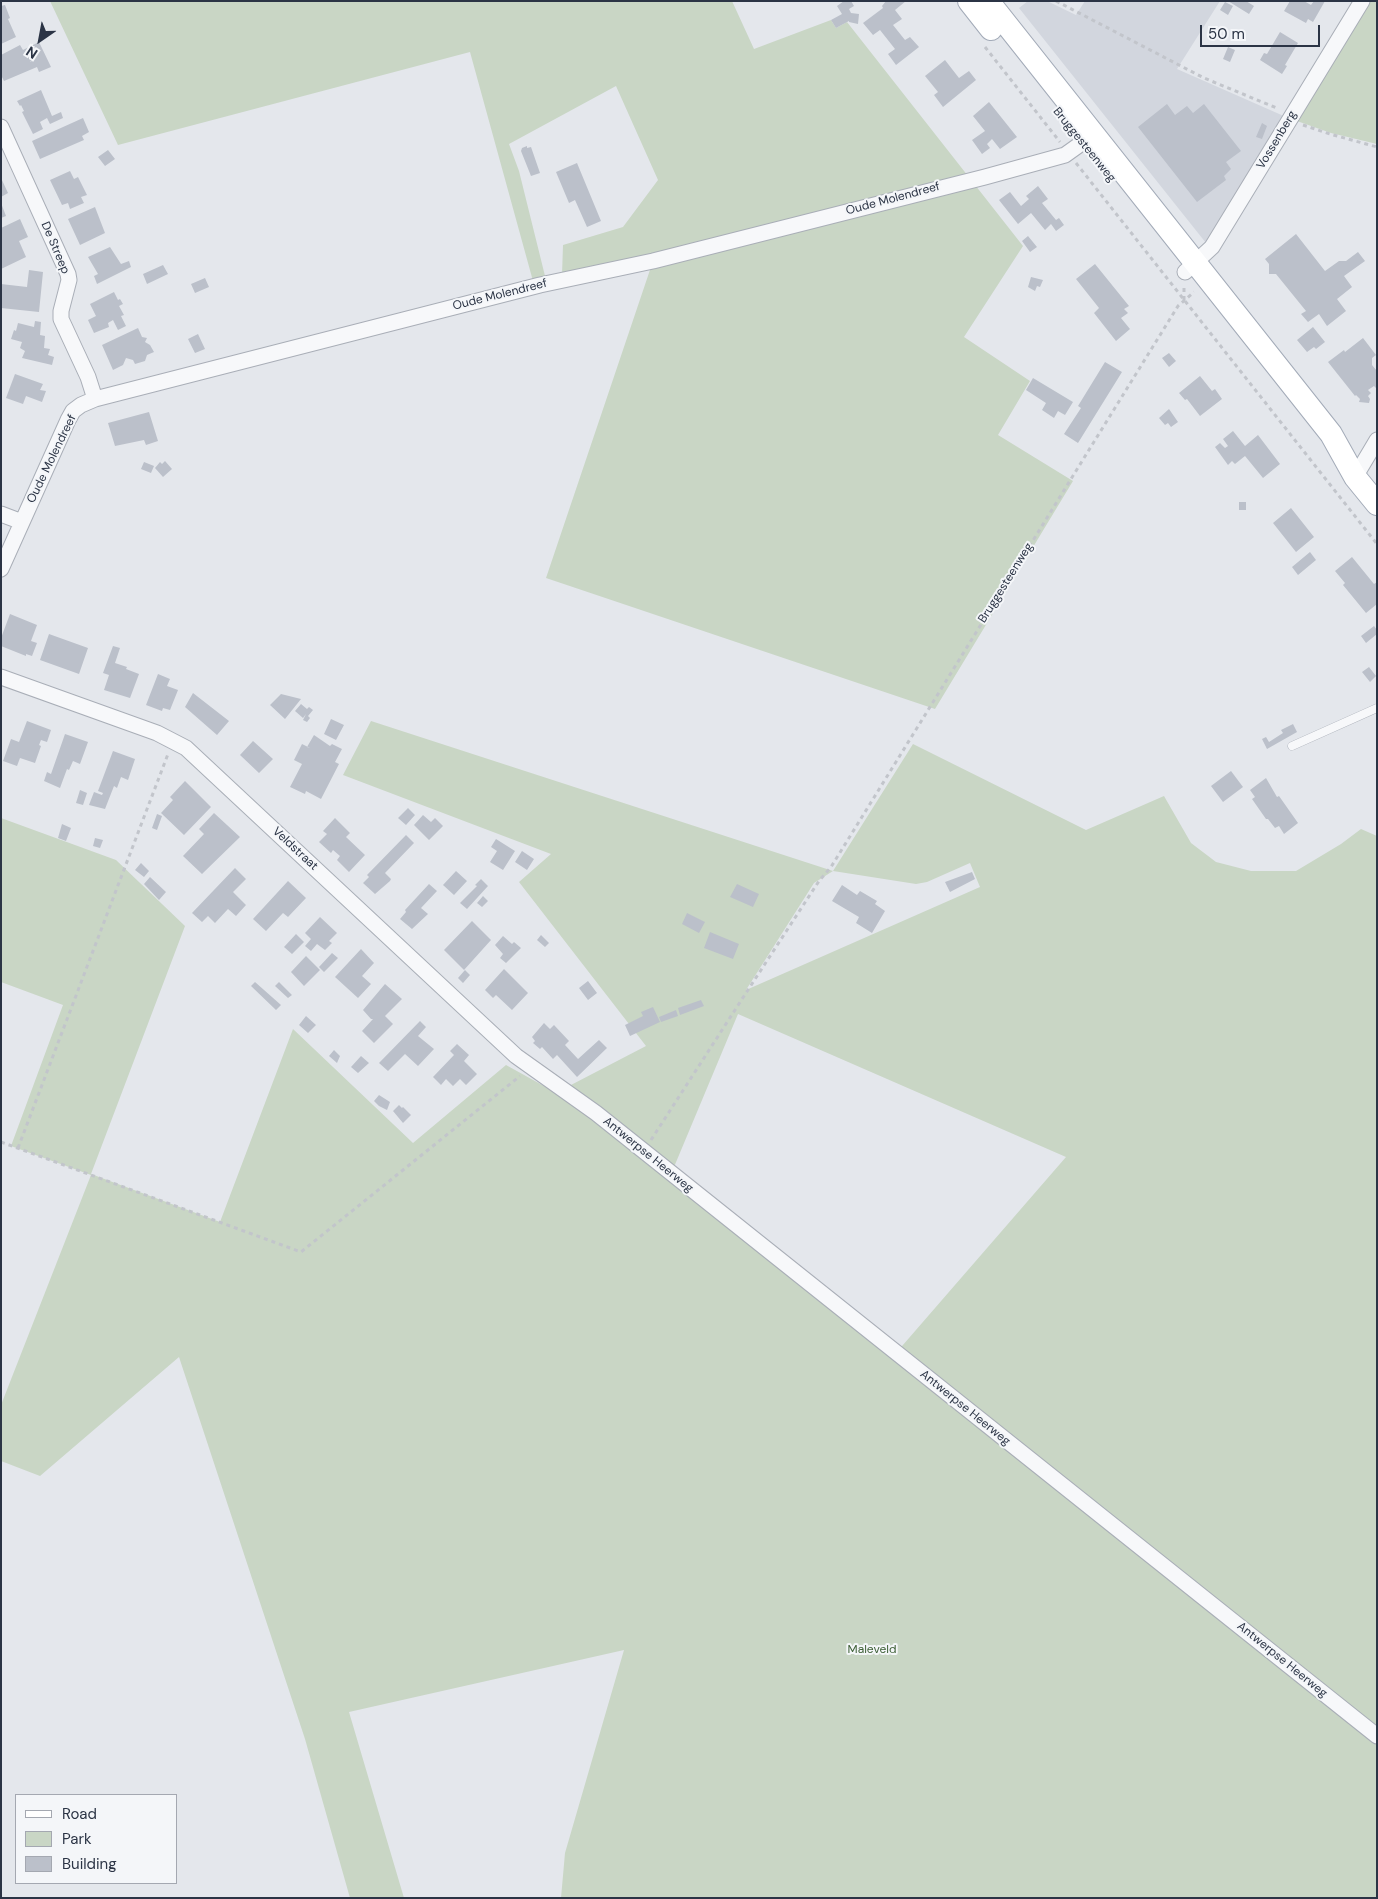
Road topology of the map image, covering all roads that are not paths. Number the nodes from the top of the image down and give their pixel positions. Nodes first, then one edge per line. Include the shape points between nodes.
1 (969, 1) edge
2 (988, 1) edge
3 (1362, 1) edge
4 (1, 127) edge
5 (1081, 144) junction
6 (1190, 281) junction
7 (96, 399) junction
8 (1377, 440) edge
9 (1355, 477) junction
10 (1377, 504) edge
11 (1, 514) edge
12 (22, 522) junction
13 (1, 569) edge
14 (1, 678) edge
15 (1377, 708) edge
16 (1292, 746) dead end
17 (552, 1081) joint
18 (1377, 1736) edge

1 - 5 main road, Bruggesteenweg
2 - 5 main road, Bruggesteenweg
3 - 6 street, Vossenberg
4 - 7 street, De Streep via 68,274 61,319
5 - 6 main road, Bruggesteenweg
5 - 7 street, Oude Molendreef via 1065,155 985,177 653,261 540,285
6 - 9 main road, Bruggesteenweg via 1336,464
7 - 12 street, Oude Molendreef via 73,412
8 - 9 street
9 - 10 main road, Bruggesteenweg
11 - 12 street
12 - 13 street, Oude Molendreef
14 - 17 street, Veldstraat via 157,733 186,748 516,1056
15 - 16 lane
17 - 18 street, Antwerpse Heerweg

